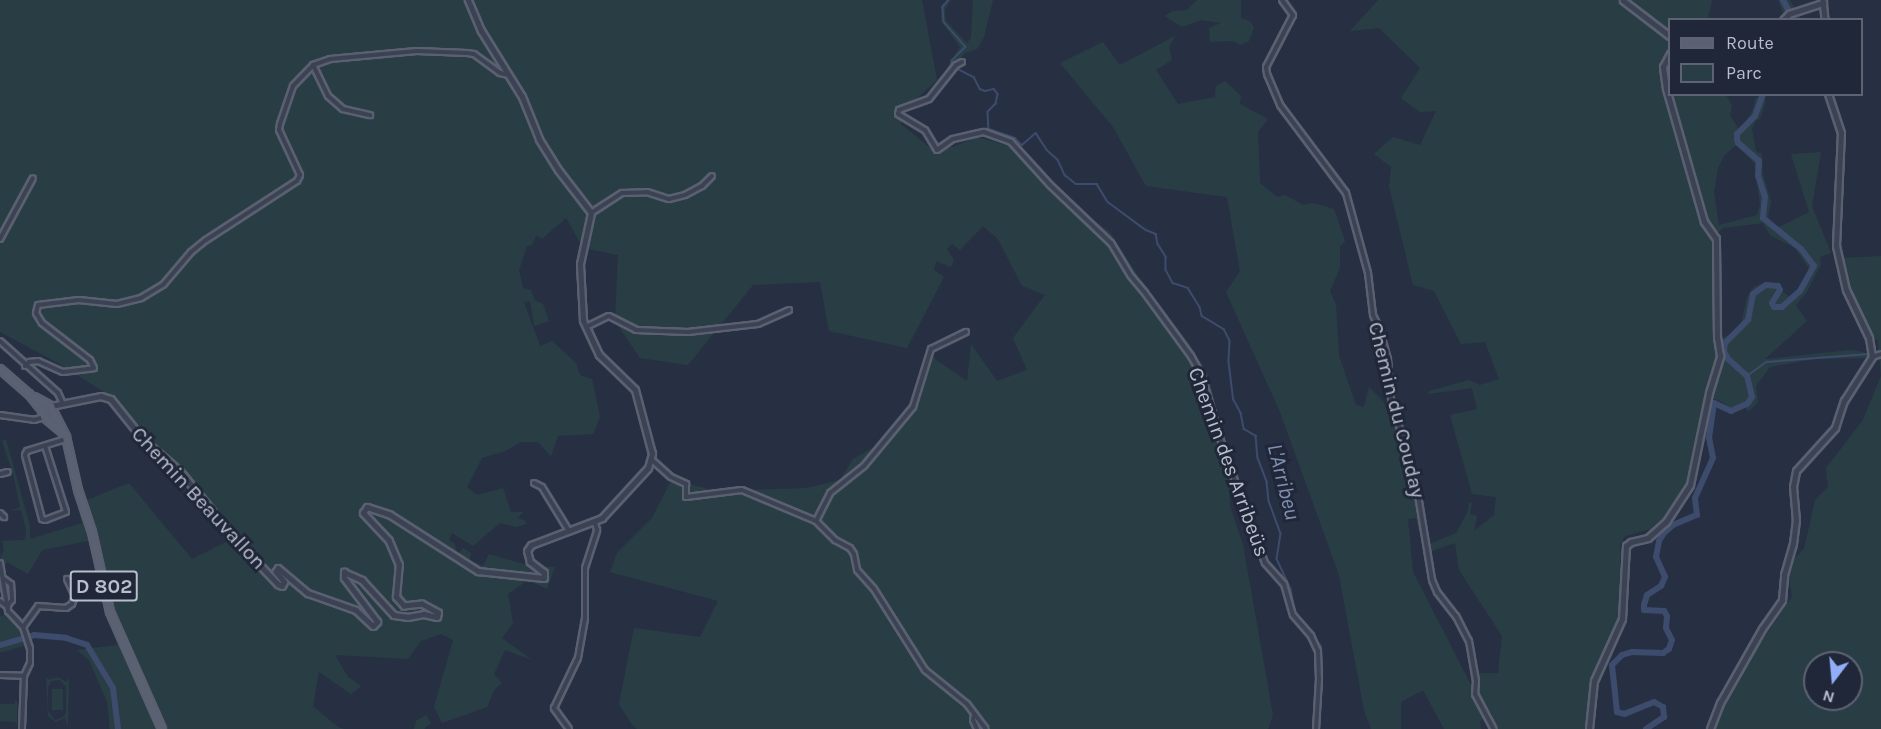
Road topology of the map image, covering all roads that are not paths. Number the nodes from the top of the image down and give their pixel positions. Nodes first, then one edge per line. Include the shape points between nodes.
1 (468, 0) edge
2 (1282, 0) edge
3 (1623, 0) edge
4 (1813, 0) edge
5 (1823, 2) edge
6 (1806, 8) junction
7 (1786, 18) edge
8 (1826, 18) edge
9 (1668, 34) edge
10 (1668, 57) edge
11 (962, 62) dead end
12 (313, 65) junction
13 (509, 75) junction
14 (1668, 96) edge
15 (1668, 96) edge
16 (1829, 96) edge
17 (370, 115) dead end
18 (712, 176) dead end
19 (33, 178) dead end
20 (591, 213) junction
21 (0, 239) edge
22 (789, 310) dead end
23 (586, 327) junction
24 (966, 332) dead end
25 (0, 341) edge
26 (1881, 354) edge
27 (1872, 357) junction
28 (25, 366) junction
29 (0, 369) edge
30 (29, 394) junction
31 (61, 402) junction
32 (52, 409) junction
33 (0, 415) edge
34 (44, 415) junction
35 (66, 438) junction
36 (45, 446) junction
37 (652, 459) junction
38 (8, 472) dead end
39 (0, 474) edge
40 (534, 483) dead end
41 (816, 521) junction
42 (595, 523) junction
43 (568, 531) junction
44 (0, 563) edge
45 (4, 579) junction
46 (67, 579) dead end
47 (5, 590) junction
48 (0, 598) edge
49 (8, 606) junction
50 (23, 627) junction
51 (0, 675) edge
52 (24, 676) junction
53 (974, 714) junction
54 (22, 729) edge
55 (162, 729) edge
56 (569, 729) edge
57 (977, 729) edge
58 (986, 729) edge
59 (1316, 729) edge
60 (1494, 729) edge
61 (1588, 729) edge
62 (1710, 729) edge

1 - 13 street via 481,31
2 - 60 street, Chemin du Couday via 1293,15 1266,67 1267,74 1280,105 1346,193 1368,273 1373,315 1388,359 1390,399 1416,483 1432,580 1468,641 1475,694
3 - 9 street
4 - 6 street
5 - 6 street
5 - 8 street
6 - 7 street
10 - 14 street via 1662,67
11 - 59 street, Chemin des Arribeüs via 929,99 899,110 899,117 925,130 937,150 953,139 984,132 1011,142 1111,243 1191,356 1202,376 1265,564 1284,584 1293,615 1318,651
12 - 13 street via 330,59 396,52 467,53
12 - 17 street via 328,96 343,109
12 - 28 street via 293,86 279,130 300,175 297,181 206,240 163,285 141,298 117,304 79,300 39,305 36,313 42,323 90,360 94,368 63,372 38,361
13 - 20 street via 545,149
15 - 61 street via 1704,222 1716,239 1716,338 1720,356 1690,485 1666,522 1648,538 1626,546 1622,619 1594,681
16 - 27 street via 1841,133 1836,246 1846,290 1869,338
18 - 20 street via 685,195 669,199 647,192 622,193
19 - 21 street
20 - 23 street via 580,264
22 - 23 street via 758,324 687,332 636,330 609,316
23 - 37 street via 599,355 635,390
24 - 41 street via 931,349 913,407 864,466 830,493
25 - 28 street
26 - 27 street
27 - 62 street via 1844,401 1834,428 1796,471 1796,521 1782,600 1761,628
28 - 31 street via 58,393
29 - 30 main road
30 - 32 main road
30 - 34 main road
31 - 32 street
31 - 43 street, Chemin Beauvallon via 75,403 101,396 111,399 139,435 180,471 278,584 284,584 276,572 278,568 308,593 356,610 373,626 377,622 344,578 344,572 362,580 394,615 424,614 437,618 438,613 422,604 404,606 396,597 399,565 383,532 363,513 365,508 389,514 485,574 544,578 544,573 530,562 528,549
32 - 34 main road
32 - 34 main road
32 - 35 main road, D 802
33 - 34 street via 34,420
34 - 35 main road
35 - 36 street
35 - 55 main road, D 802 via 110,612
36 - 36 street via 25,455 45,520 66,512
37 - 41 street via 671,477 687,484 686,497 742,490
37 - 42 street
38 - 39 street
40 - 43 street via 542,487
41 - 53 street via 854,554 857,570 874,589 925,670
42 - 43 street, Chemin Beauvallon
42 - 56 street via 597,530 585,568 585,619 578,658 554,708
44 - 45 street
45 - 47 street
45 - 49 street via 11,584 12,600
46 - 50 street via 75,596 72,604 66,608 38,606
47 - 48 street
47 - 49 street
48 - 49 street
49 - 50 street
50 - 52 street via 30,648 30,663
51 - 52 street
52 - 54 street
53 - 57 street
53 - 58 street

